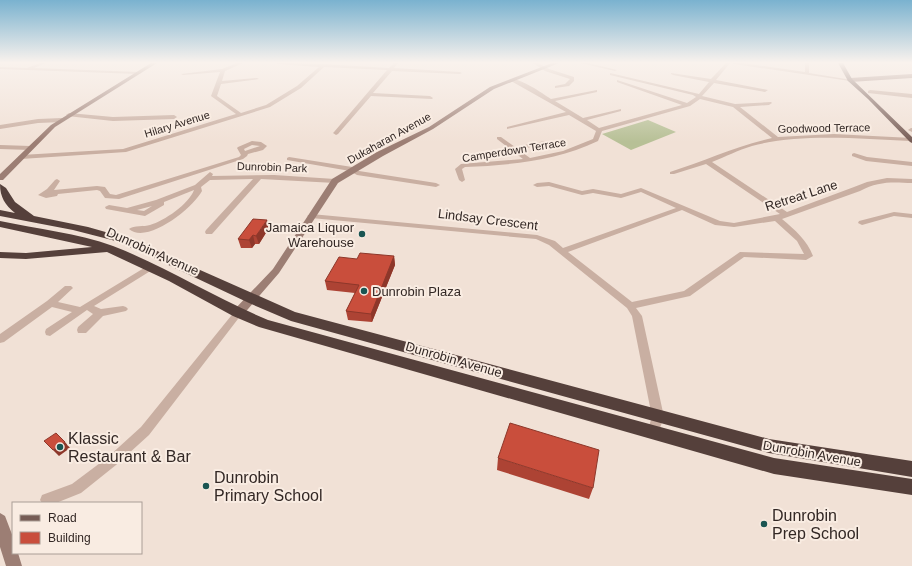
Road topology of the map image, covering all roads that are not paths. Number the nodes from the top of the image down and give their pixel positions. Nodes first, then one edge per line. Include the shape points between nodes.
1 (110, 89) edge
2 (217, 89) edge
3 (296, 89) edge
4 (374, 89) edge
5 (490, 89) edge
6 (532, 89) edge
7 (643, 89) edge
8 (678, 89) edge
9 (705, 89) edge
10 (760, 89) edge
11 (860, 89) edge
12 (867, 89) edge
13 (765, 90) dead end
14 (596, 91) dead end
15 (870, 92) junction
16 (370, 94) junction
17 (912, 96) edge
18 (699, 97) junction
19 (430, 98) dead end
20 (878, 99) junction
21 (550, 101) junction
22 (912, 102) edge
23 (769, 103) dead end
24 (688, 105) junction
25 (735, 106) junction
26 (620, 110) dead end
27 (894, 112) dead end
28 (569, 113) junction
29 (69, 115) junction
30 (242, 115) junction
31 (174, 117) dead end
32 (62, 120) junction
33 (581, 120) junction
34 (0, 127) edge
35 (509, 128) dead end
36 (599, 130) junction
37 (336, 133) dead end
38 (499, 138) dead end
39 (777, 139) junction
40 (911, 140) edge
41 (543, 142) dead end
42 (0, 147) edge
43 (30, 148) junction
44 (514, 149) junction
45 (244, 153) dead end
46 (854, 155) dead end
47 (21, 157) junction
48 (288, 159) dead end
49 (528, 159) junction
50 (707, 162) junction
51 (912, 164) edge
52 (206, 169) junction
53 (352, 169) junction
54 (672, 173) dead end
55 (259, 177) junction
56 (0, 178) edge
57 (208, 178) junction
58 (462, 180) dead end
59 (57, 181) dead end
60 (335, 182) junction
61 (912, 182) edge
62 (436, 184) dead end
63 (536, 185) dead end
64 (0, 187) edge
65 (197, 187) junction
66 (109, 207) dead end
67 (682, 208) junction
68 (0, 213) edge
69 (786, 215) junction
70 (310, 216) junction
71 (912, 216) edge
72 (776, 218) junction
73 (41, 221) junction
74 (862, 223) dead end
75 (0, 224) edge
76 (134, 229) dead end
77 (209, 232) dead end
78 (110, 249) junction
79 (562, 250) junction
80 (0, 255) edge
81 (150, 268) junction
82 (68, 288) dead end
83 (250, 300) junction
84 (50, 303) junction
85 (630, 306) junction
86 (84, 308) junction
87 (123, 309) dead end
88 (100, 313) junction
89 (238, 313) junction
90 (82, 330) dead end
91 (50, 332) dead end
92 (0, 339) edge
93 (655, 425) junction
94 (912, 469) edge
95 (912, 487) edge
96 (47, 500) dead end
97 (0, 522) edge
98 (14, 566) edge

1 - 29 street
2 - 30 street via 214,96
3 - 30 street, Hilary Avenue via 268,106
4 - 16 street
5 - 53 street, Dukaharan Avenue via 431,128
6 - 21 street
7 - 24 street
8 - 18 street
9 - 18 street
10 - 13 street
11 - 40 main road
12 - 15 main road
14 - 21 street
15 - 17 street
15 - 20 main road
16 - 19 street
16 - 37 street
18 - 24 street
18 - 25 street
20 - 22 street
20 - 27 main road
21 - 28 street
23 - 25 street
24 - 36 street
25 - 39 street
26 - 33 street
28 - 33 street
28 - 35 street
29 - 31 street via 113,119
29 - 32 street
30 - 47 street, Hilary Avenue via 120,152
32 - 34 street
32 - 43 street
33 - 36 street
36 - 49 street, Camperdown Terrace via 596,140 582,148
38 - 44 street
39 - 40 street, Goodwood Terrace via 834,136
39 - 50 street, Goodwood Terrace via 749,145
41 - 44 street
42 - 43 street
43 - 47 street
44 - 49 street
45 - 52 street via 241,158
46 - 51 street via 866,160
47 - 56 street
48 - 53 street
49 - 58 street, Camperdown Terrace via 463,165 458,169
50 - 54 street, Goodwood Terrace
50 - 69 street
52 - 57 street via 210,172
52 - 59 street via 113,197 108,196 100,188 52,192
53 - 60 street, Dukaharan Avenue
53 - 62 street via 357,173
55 - 57 street, Dunrobin Park
55 - 60 street, Dunrobin Park
55 - 77 street
57 - 65 street
60 - 70 street, Dukaharan Avenue
61 - 69 street, Retreat Lane via 887,180 869,183
63 - 67 street, Retreat Lane via 549,184 582,193 593,191 621,196 641,190
64 - 73 highway via 16,209
65 - 66 street via 167,199 145,214
65 - 76 street via 195,197 166,222 152,228
67 - 72 street, Retreat Lane via 718,224 729,225
67 - 79 street
68 - 73 highway, Dunrobin Avenue
69 - 72 street, Retreat Lane
70 - 79 street, Lindsay Crescent via 537,238
70 - 83 street via 276,271
71 - 74 street via 894,214
72 - 85 street via 791,230 809,256 743,254 687,294
73 - 83 highway, Dunrobin Avenue via 115,238 230,288
75 - 78 highway, Dunrobin Avenue
78 - 80 highway via 26,256
78 - 81 highway, Dunrobin Avenue
79 - 85 street, Lindsay Crescent
81 - 86 street
81 - 89 highway, Dunrobin Avenue
82 - 84 street
83 - 89 street
83 - 93 highway, Dunrobin Avenue via 290,316
84 - 86 street
84 - 92 street
85 - 93 street, Lindsay Crescent via 637,316
86 - 88 street
86 - 91 street
87 - 88 street
88 - 90 street
89 - 93 highway, Dunrobin Avenue via 264,324 308,336
89 - 96 street via 145,431 76,489
93 - 94 highway, Dunrobin Avenue
93 - 95 highway, Dunrobin Avenue via 774,466
97 - 98 street

